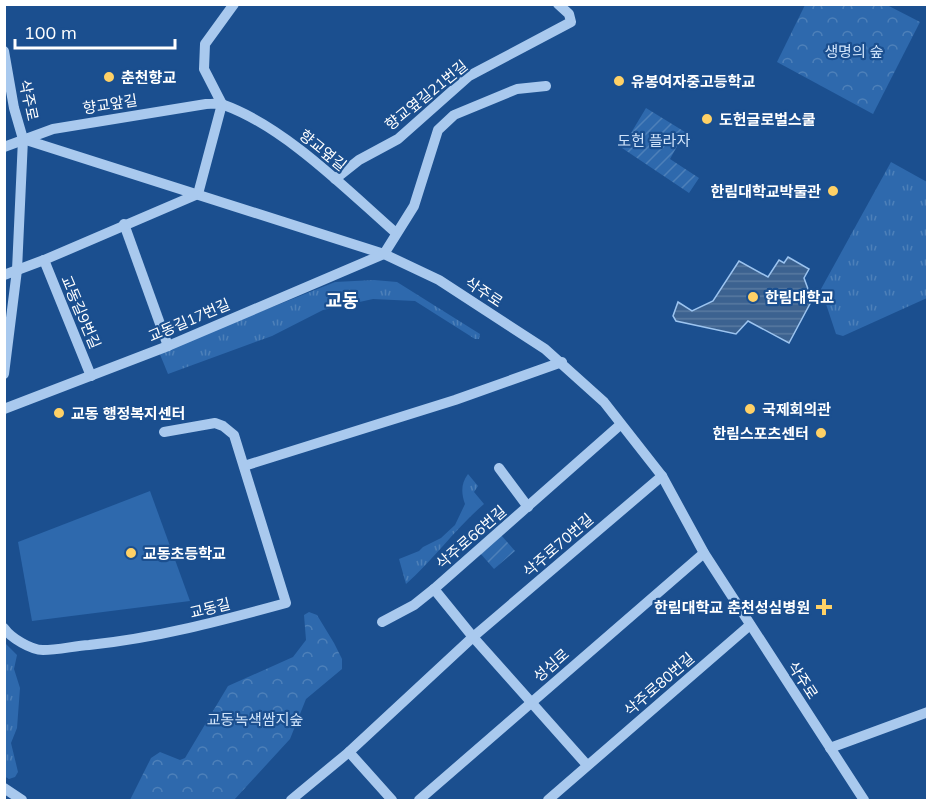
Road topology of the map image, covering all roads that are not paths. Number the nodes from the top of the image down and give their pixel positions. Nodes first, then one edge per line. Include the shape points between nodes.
1 (234, 4) edge
2 (558, 4) edge
3 (4, 51) edge
4 (546, 86) dead end
5 (222, 104) junction
6 (22, 139) junction
7 (4, 147) edge
8 (336, 179) junction
9 (198, 194) junction
10 (124, 224) junction
11 (396, 233) junction
12 (384, 254) junction
13 (44, 260) junction
14 (17, 270) junction
15 (4, 275) edge
16 (168, 345) junction
17 (562, 362) junction
18 (4, 374) edge
19 (91, 375) junction
20 (4, 409) edge
21 (620, 425) junction
22 (164, 432) dead end
23 (244, 466) junction
24 (499, 468) dead end
25 (662, 476) junction
26 (528, 507) junction
27 (704, 553) junction
28 (434, 589) junction
29 (382, 622) dead end
30 (750, 625) junction
31 (4, 628) edge
32 (473, 637) junction
33 (532, 702) junction
34 (927, 712) edge
35 (830, 748) junction
36 (348, 752) junction
37 (587, 765) junction
38 (4, 788) edge
39 (22, 801) edge
40 (291, 801) edge
41 (392, 801) edge
42 (419, 801) edge
43 (548, 801) edge
44 (864, 801) edge

1 - 5 street via 205,44 204,69
2 - 8 street, 향교옆길21번길 via 569,14 571,22 469,76 398,139 359,160
3 - 6 street, 삭주로
4 - 11 street via 517,89 454,116 438,130 414,206
5 - 6 street, 향교앞길 via 53,129
5 - 8 street, 향교옆길 via 275,130
5 - 9 street
6 - 7 street, 향교앞길
6 - 9 street, 삭주로
6 - 14 street
8 - 11 street, 향교옆길
9 - 10 street
9 - 12 street, 삭주로
10 - 13 street
10 - 16 street
11 - 12 street
12 - 16 street, 교동길17번길
12 - 17 street, 삭주로 via 439,280
13 - 14 street
13 - 19 street, 교동길9번길
14 - 15 street
14 - 18 street
16 - 19 street, 교동길17번길
17 - 21 street, 삭주로 via 604,402
17 - 23 street
19 - 20 street, 교동길17번길
21 - 25 street, 삭주로
21 - 26 street, 삭주로66번길
22 - 23 street, 교동길 via 215,423 223,426 234,435
23 - 31 street, 교동길 via 286,603 138,640 41,650 23,643
24 - 26 street, 삭주로66번길
25 - 27 street, 삭주로
25 - 32 street, 삭주로70번길
26 - 28 street, 삭주로66번길
27 - 30 street, 삭주로
27 - 33 street, 성심로
28 - 29 street, 삭주로66번길
28 - 32 street, 삭주로66번길
30 - 35 street, 삭주로
30 - 37 street, 삭주로80번길
32 - 33 street
32 - 36 street, 삭주로70번길
33 - 37 street
33 - 42 street, 성심로
34 - 35 street
35 - 44 street, 삭주로
36 - 40 street, 삭주로70번길
36 - 41 street
37 - 43 street, 삭주로80번길
38 - 39 street

